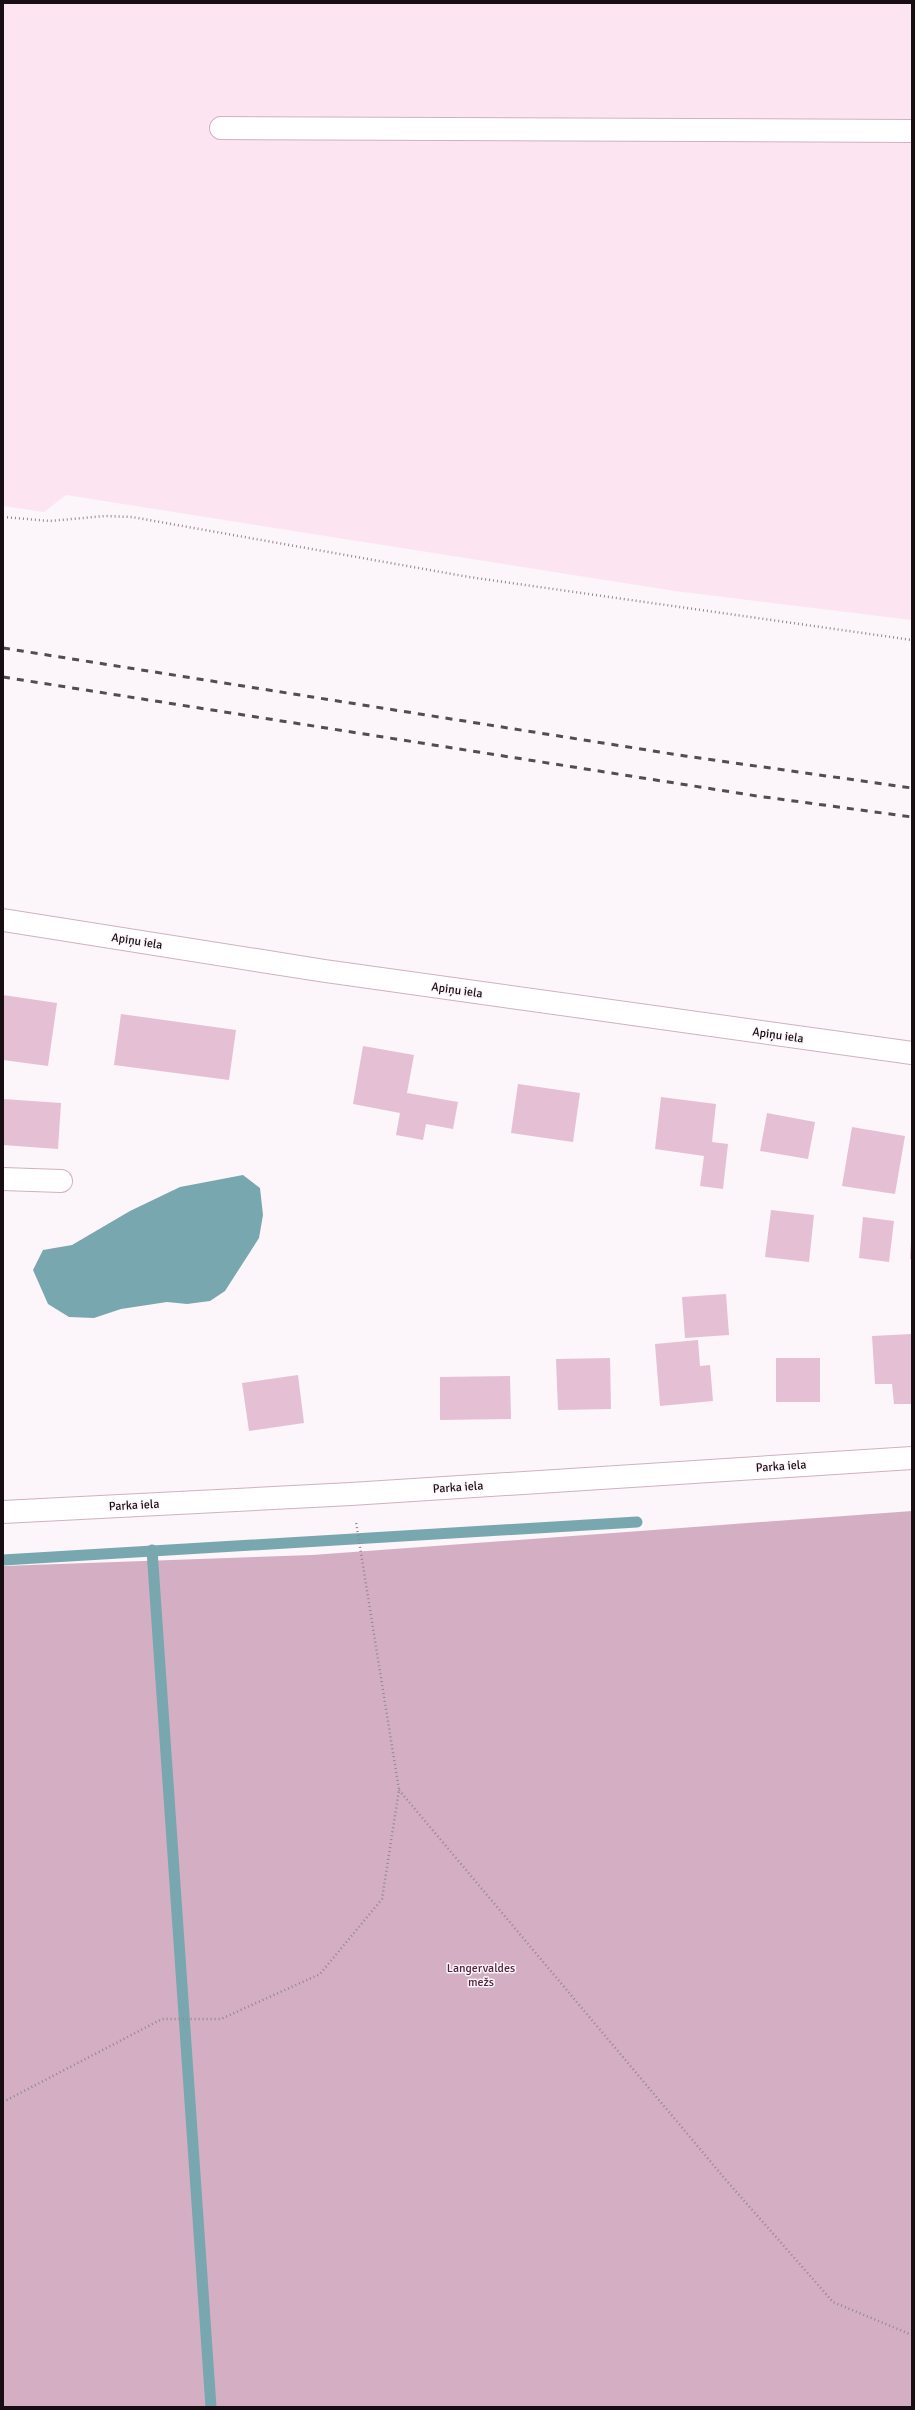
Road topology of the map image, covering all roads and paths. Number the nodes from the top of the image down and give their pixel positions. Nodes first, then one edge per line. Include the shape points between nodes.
1 (221, 128) dead end
2 (912, 131) edge
3 (3, 517) edge
4 (912, 640) edge
5 (3, 920) edge
6 (912, 1053) edge
7 (3, 1179) edge
8 (61, 1181) dead end
9 (912, 1458) edge
10 (3, 1512) edge
11 (356, 1524) dead end
12 (399, 1790) junction
13 (3, 2102) edge
14 (912, 2335) edge

1 - 2 street
3 - 4 path via 50,521 105,516 132,517 470,577
5 - 6 street, Apiņu iela via 324,971
7 - 8 street
9 - 10 street, Parka iela via 351,1494
11 - 12 path
12 - 13 path via 382,1899 320,1974 221,2019 162,2019
12 - 14 path via 726,2180 833,2302

